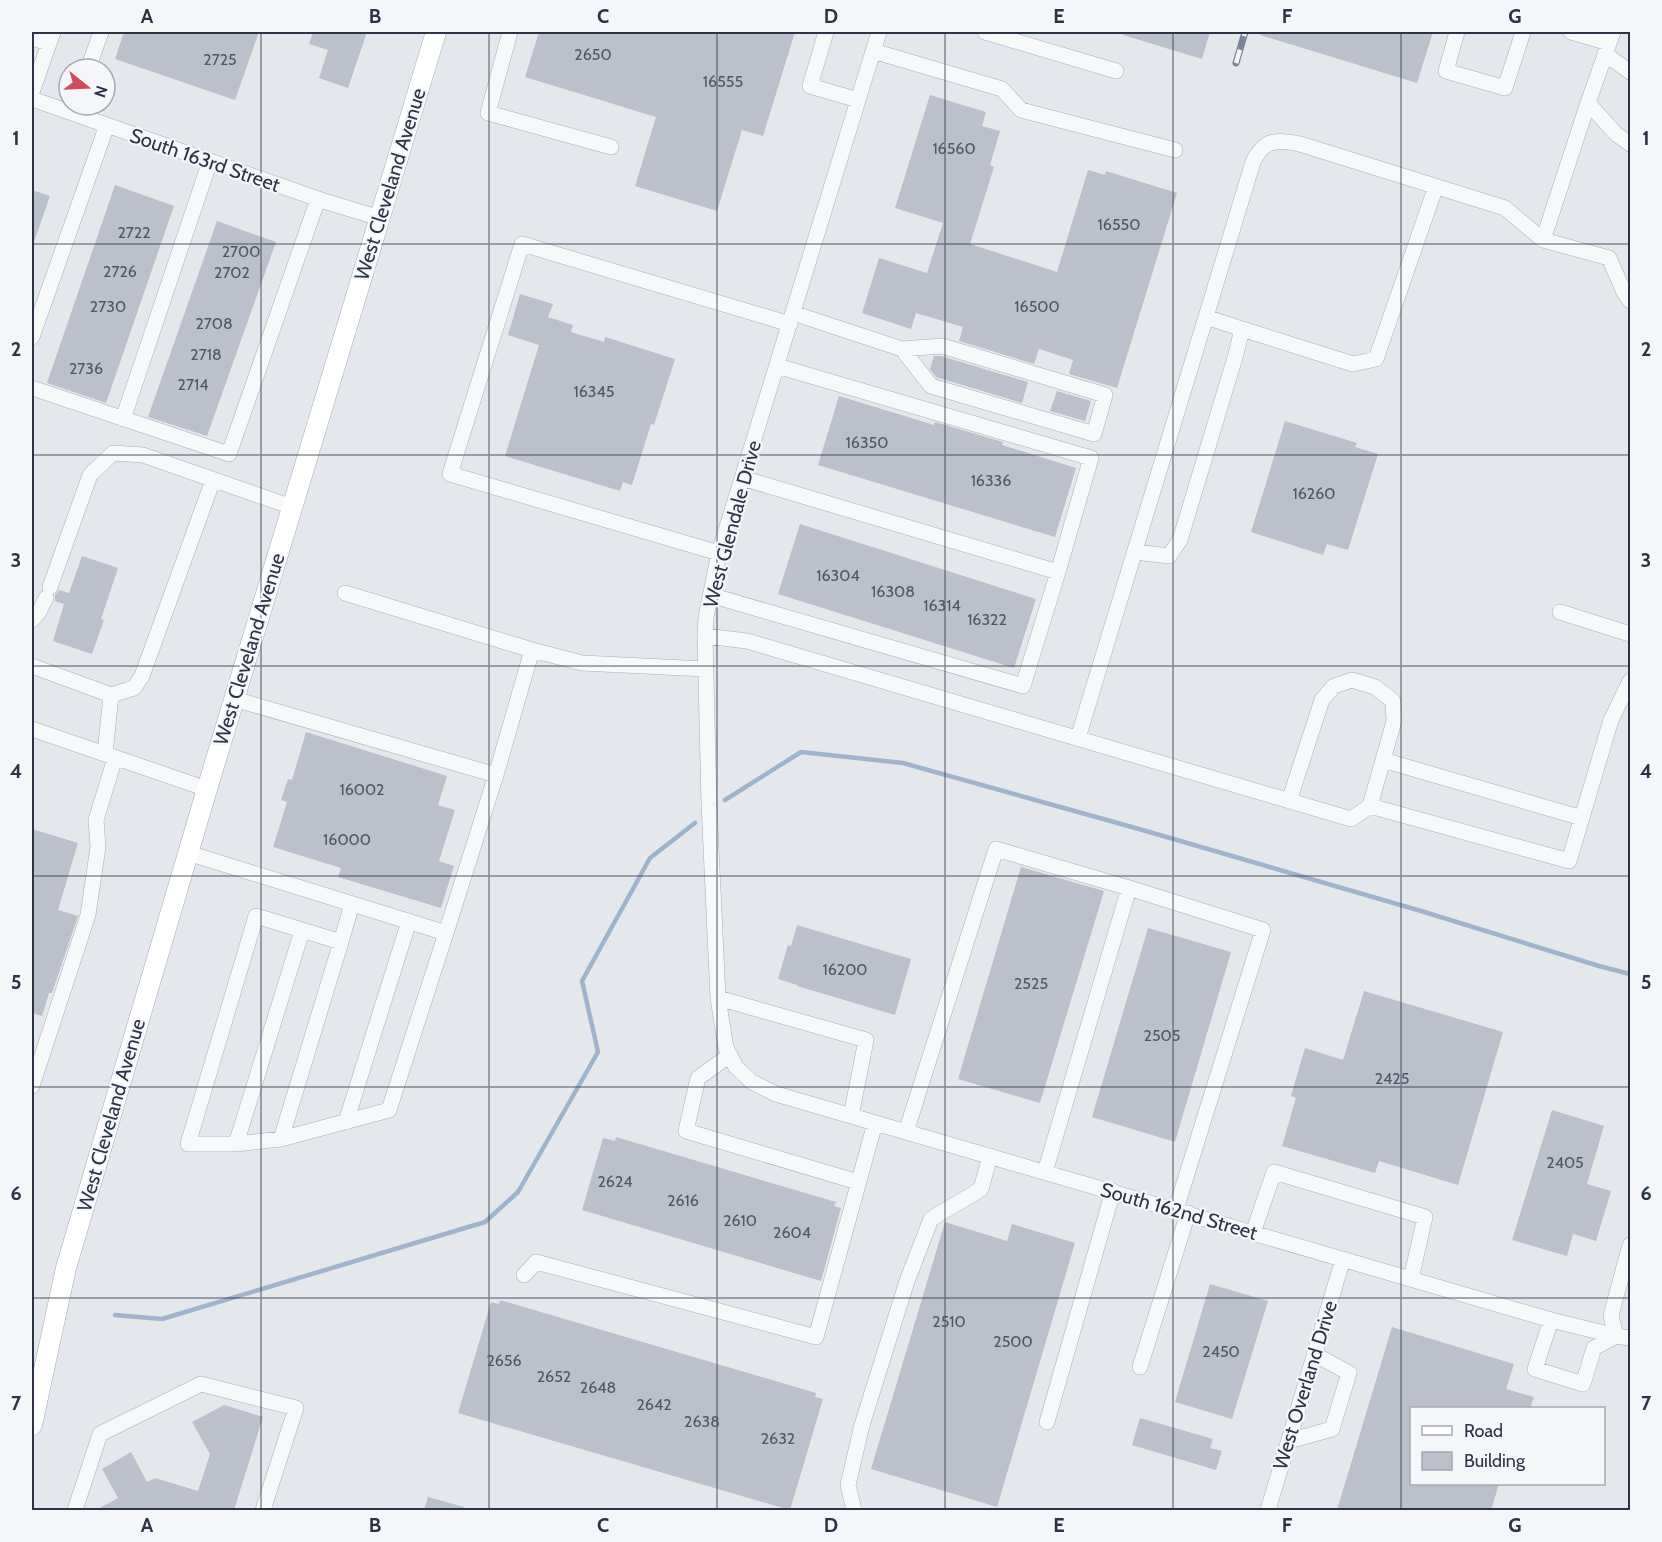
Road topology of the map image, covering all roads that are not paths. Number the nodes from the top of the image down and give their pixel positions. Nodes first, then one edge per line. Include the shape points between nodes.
1 (101, 32) edge
2 (436, 32) edge
3 (510, 32) edge
4 (826, 32) edge
5 (879, 32) edge
6 (985, 32) edge
7 (1457, 32) edge
8 (1523, 32) edge
9 (1571, 32) edge
10 (51, 37) edge
11 (32, 38) edge
12 (1609, 43) edge
13 (873, 51) junction
14 (92, 57) edge
15 (1116, 71) dead end
16 (1630, 72) edge
17 (32, 92) edge
18 (32, 99) edge
19 (858, 100) junction
20 (1588, 103) junction
21 (57, 105) edge
22 (90, 117) edge
23 (107, 125) junction
24 (1630, 144) edge
25 (611, 147) dead end
26 (1175, 150) dead end
27 (210, 161) junction
28 (1436, 186) junction
29 (318, 199) junction
30 (380, 218) junction
31 (1543, 240) junction
32 (1630, 301) edge
33 (1206, 317) junction
34 (792, 318) junction
35 (1242, 329) junction
36 (32, 337) edge
37 (902, 350) junction
38 (777, 366) junction
39 (32, 388) edge
40 (123, 419) junction
41 (742, 478) junction
42 (213, 480) junction
43 (292, 507) junction
44 (1135, 552) junction
45 (719, 553) junction
46 (1058, 572) junction
47 (345, 593) dead end
48 (710, 595) junction
49 (1560, 612) dead end
50 (32, 620) edge
51 (1630, 633) edge
52 (705, 636) junction
53 (532, 650) junction
54 (32, 666) edge
55 (705, 669) junction
56 (1630, 681) edge
57 (111, 695) junction
58 (234, 699) junction
59 (32, 729) edge
60 (1078, 738) junction
61 (110, 756) junction
62 (1383, 760) junction
63 (496, 775) junction
64 (207, 789) junction
65 (1289, 801) junction
66 (1370, 806) junction
67 (1582, 818) junction
68 (188, 852) junction
69 (1129, 888) junction
70 (352, 904) junction
71 (409, 921) junction
72 (302, 931) junction
73 (446, 933) junction
74 (340, 942) junction
75 (718, 998) junction
76 (733, 1061) junction
77 (32, 1086) edge
78 (851, 1116) junction
79 (346, 1122) junction
80 (875, 1123) junction
81 (906, 1132) junction
82 (281, 1139) junction
83 (236, 1144) junction
84 (990, 1156) junction
85 (1045, 1172) junction
86 (858, 1182) junction
87 (1113, 1191) junction
88 (1182, 1211) junction
89 (1253, 1233) junction
90 (1630, 1245) edge
91 (1343, 1260) junction
92 (66, 1268) junction
93 (524, 1275) dead end
94 (1411, 1279) junction
95 (1551, 1320) junction
96 (1624, 1337) edge
97 (1314, 1354) junction
98 (32, 1360) edge
99 (1140, 1367) dead end
100 (1047, 1422) dead end
101 (32, 1425) edge
102 (1289, 1441) junction
103 (75, 1510) edge
104 (263, 1510) edge
105 (854, 1510) edge
106 (1268, 1510) edge

1 - 14 street
2 - 30 main road, West Cleveland Avenue
3 - 25 street via 488,113
4 - 19 street via 810,86
5 - 13 street, West Glendale Drive
6 - 15 street
7 - 8 street via 1446,71 1505,88
9 - 12 street
10 - 11 street
10 - 17 street
12 - 16 street
12 - 20 street
13 - 19 street, West Glendale Drive
13 - 26 street via 1002,89 1021,110
18 - 21 street, South 163rd Street
19 - 34 street, West Glendale Drive
20 - 24 street
20 - 31 street
22 - 23 street, South 163rd Street
23 - 27 street, South 163rd Street
23 - 36 street
27 - 29 street, South 163rd Street
27 - 40 street
28 - 31 street via 1505,208
28 - 33 street via 1300,144 1270,142 1253,162
28 - 35 street via 1376,358 1353,364
29 - 30 street, South 163rd Street
29 - 40 street via 229,454
30 - 43 main road, West Cleveland Avenue
31 - 32 street via 1609,258
33 - 35 street
33 - 44 street
34 - 37 street
34 - 38 street, West Glendale Drive
34 - 45 street via 522,243 450,474
35 - 44 street via 1180,540 1169,556
37 - 37 street via 942,346 1105,395 1094,434 931,386
38 - 41 street, West Glendale Drive
38 - 46 street via 1091,458
39 - 40 street
41 - 45 street, West Glendale Drive
41 - 46 street
42 - 43 street
42 - 50 street via 143,455 113,453 90,475 48,592
42 - 57 street via 142,676 134,688
43 - 58 main road, West Cleveland Avenue
44 - 60 street
45 - 48 street, West Glendale Drive
46 - 48 street via 1023,686
47 - 53 street
48 - 52 street, West Glendale Drive
49 - 51 street
52 - 55 street, West Glendale Drive
52 - 60 street via 747,641
53 - 55 street via 582,663
53 - 63 street
54 - 57 street
55 - 75 street, West Glendale Drive
56 - 67 street via 1611,720
57 - 61 street
58 - 63 street
58 - 64 main road, West Cleveland Avenue
59 - 61 street
60 - 65 street
61 - 64 street
61 - 77 street via 96,819 98,847 88,915
62 - 65 street via 1394,721 1393,701 1375,687 1352,680 1334,686 1322,700
62 - 66 street
62 - 67 street
63 - 73 street
64 - 68 main road, West Cleveland Avenue
65 - 66 street via 1351,819
66 - 67 street via 1569,861
68 - 70 street
68 - 92 main road, West Cleveland Avenue
69 - 81 street via 996,849
69 - 85 street
69 - 88 street via 1263,930
70 - 71 street
70 - 74 street
71 - 73 street
71 - 79 street
72 - 74 street
72 - 83 street
72 - 83 street via 256,916 188,1144
73 - 79 street via 389,1110
74 - 82 street
75 - 76 street, West Glendale Drive via 726,1048
75 - 78 street via 866,1040
76 - 78 street, South 162nd Street via 752,1082 766,1090
76 - 86 street via 698,1078 686,1131
78 - 80 street, South 162nd Street
79 - 82 street
80 - 81 street, South 162nd Street
80 - 86 street
81 - 84 street, South 162nd Street
82 - 83 street
84 - 85 street, South 162nd Street
84 - 105 street via 981,1189 931,1219 911,1270 862,1425 848,1485
85 - 87 street, South 162nd Street
86 - 93 street via 816,1337 536,1262
87 - 88 street, South 162nd Street
87 - 100 street
88 - 89 street, South 162nd Street
88 - 99 street
89 - 91 street, South 162nd Street
89 - 94 street via 1274,1172 1425,1216
90 - 96 street via 1611,1315
91 - 94 street, South 162nd Street
91 - 97 street, West Overland Drive
92 - 98 main road, West Cleveland Avenue
92 - 101 main road, West Cleveland Avenue
94 - 95 street, South 162nd Street
95 - 96 street, South 162nd Street
95 - 96 street via 1535,1369 1583,1384 1594,1348
97 - 102 street, West Overland Drive
97 - 102 street via 1349,1373 1332,1429
102 - 106 street, West Overland Drive
103 - 104 street via 99,1434 201,1384 296,1408

